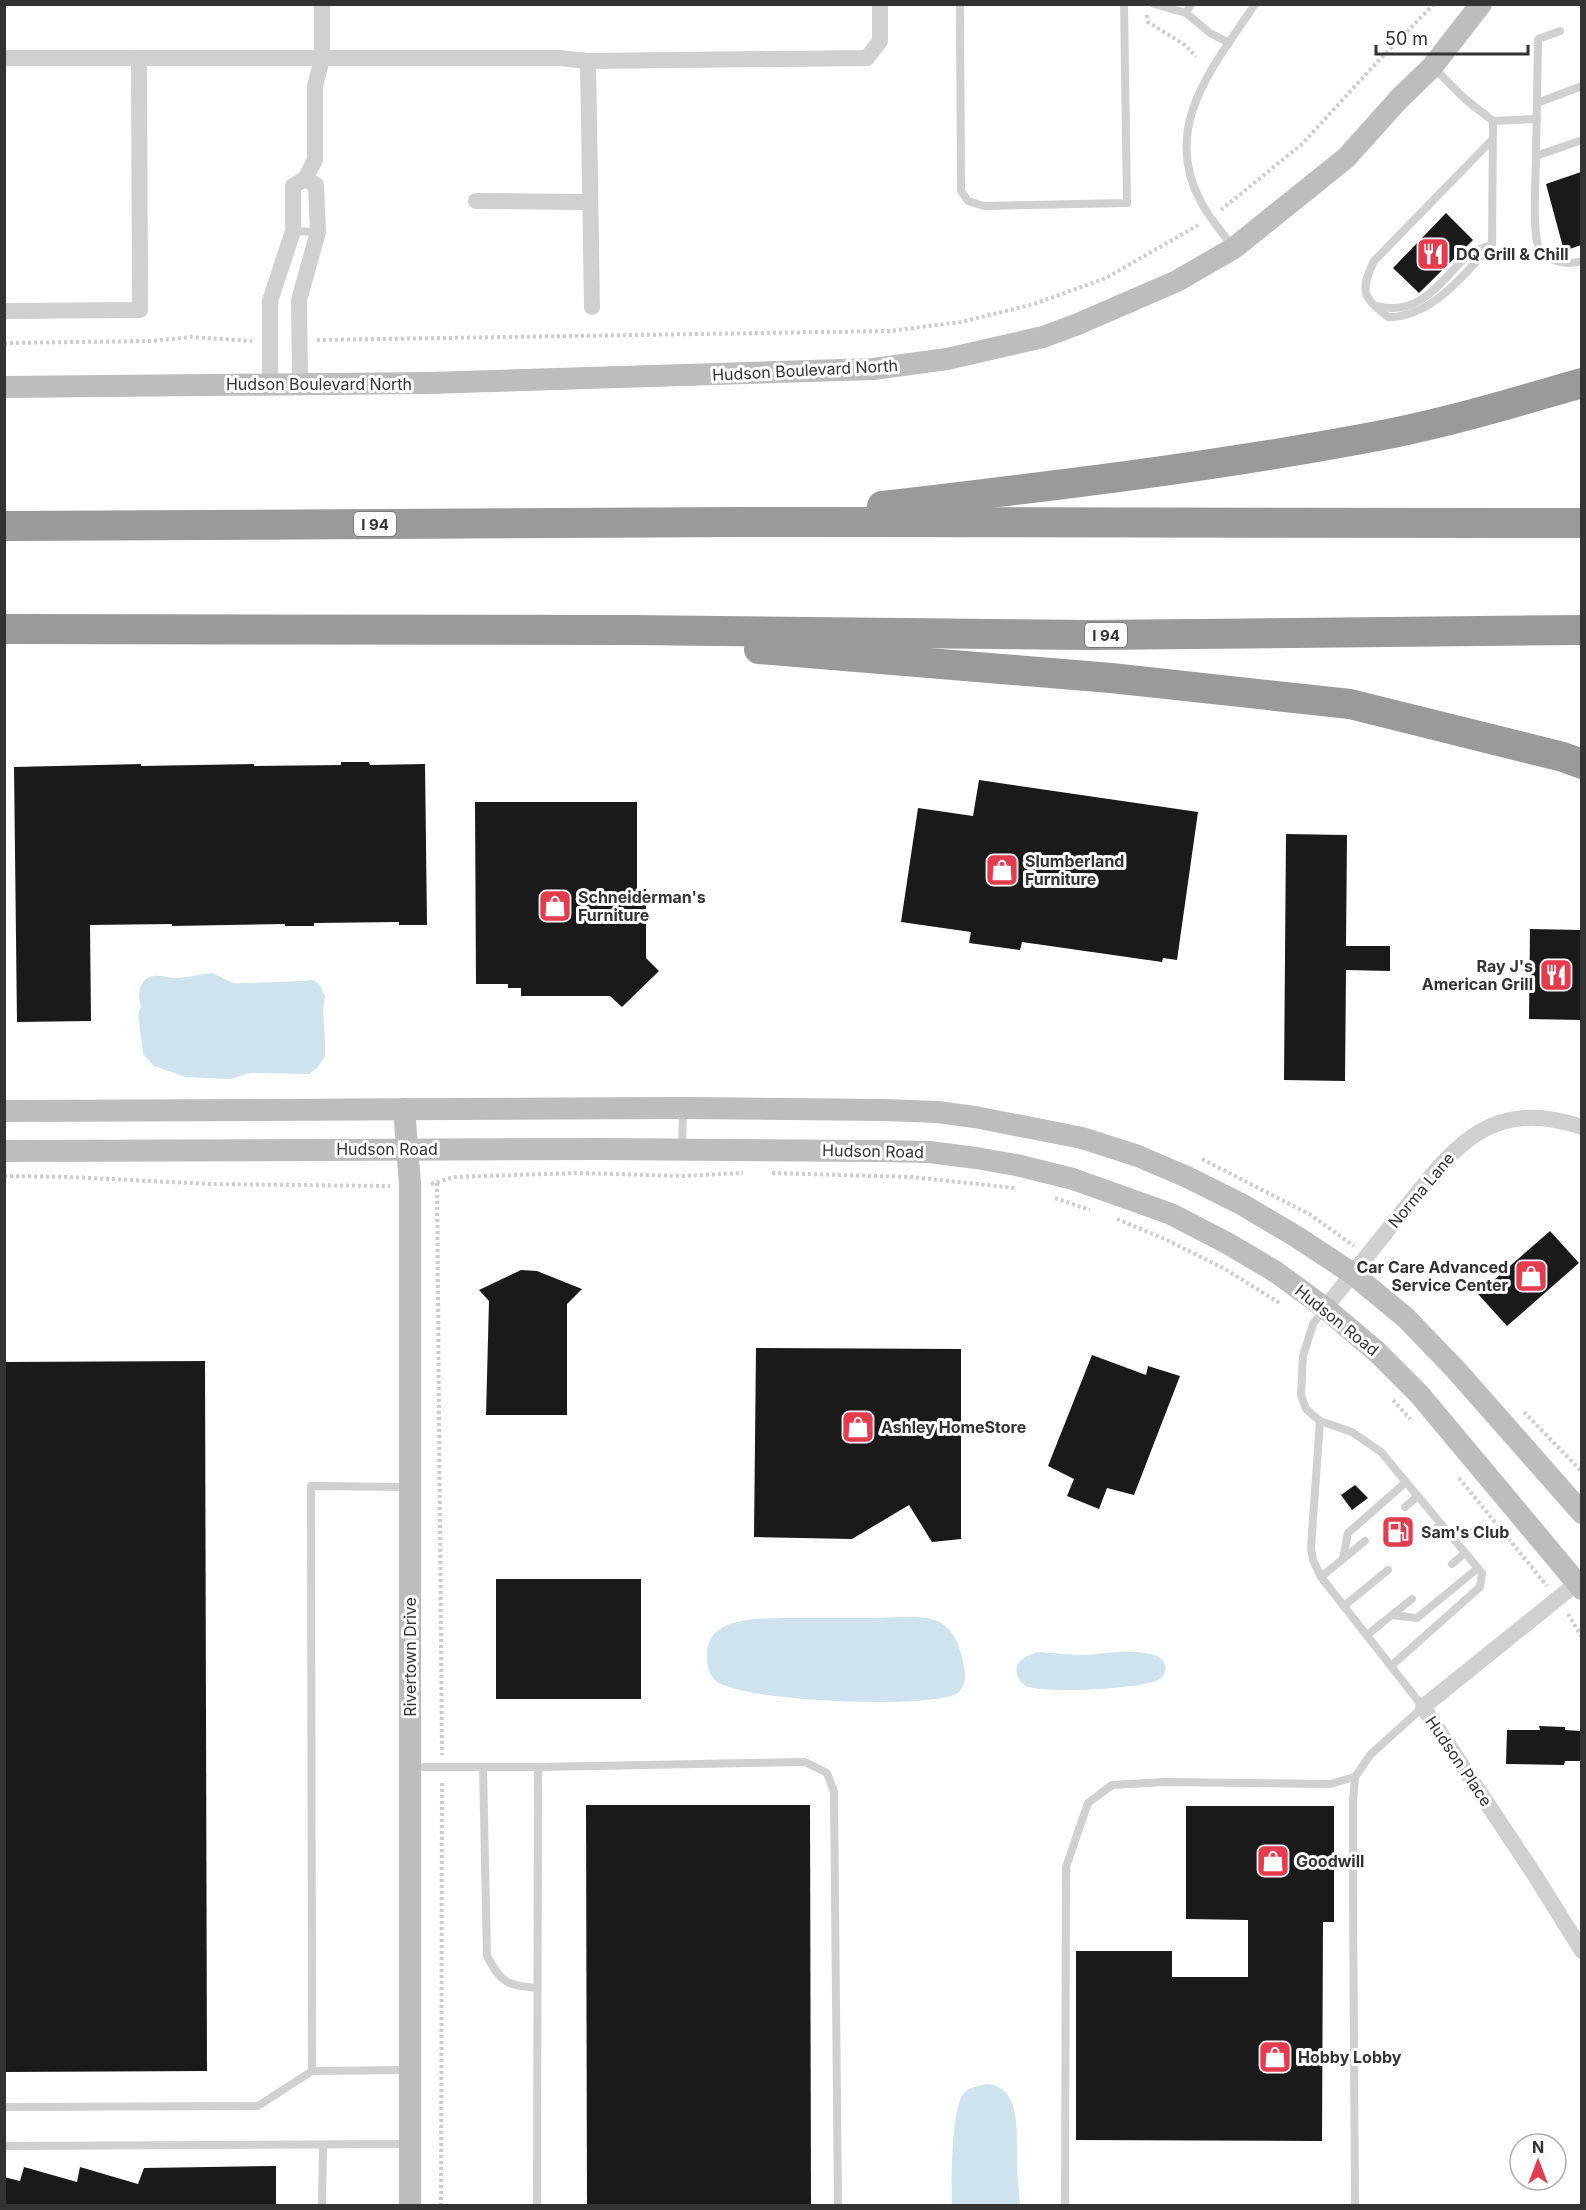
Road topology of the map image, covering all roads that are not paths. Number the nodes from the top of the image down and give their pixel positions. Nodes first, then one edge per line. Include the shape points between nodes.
1 (322, 4) edge
2 (880, 4) edge
3 (960, 4) edge
4 (1124, 4) edge
5 (1154, 4) edge
6 (1191, 4) edge
7 (1255, 4) edge
8 (1481, 4) edge
9 (1186, 13) junction
10 (1560, 31) dead end
11 (1229, 43) junction
12 (4, 58) edge
13 (139, 58) junction
14 (322, 59) junction
15 (588, 61) junction
16 (1432, 67) junction
17 (1581, 86) edge
18 (1537, 103) junction
19 (1537, 119) junction
20 (1493, 121) junction
21 (1492, 140) junction
22 (1581, 140) edge
23 (1536, 156) junction
24 (305, 179) junction
25 (476, 201) dead end
26 (590, 202) junction
27 (292, 231) junction
28 (318, 232) junction
29 (1234, 248) junction
30 (1581, 261) edge
31 (591, 307) dead end
32 (4, 311) edge
33 (270, 383) junction
34 (300, 383) junction
35 (1581, 383) edge
36 (4, 387) edge
37 (746, 522) junction
38 (1581, 523) edge
39 (4, 526) edge
40 (4, 629) edge
41 (631, 630) junction
42 (1581, 630) edge
43 (1581, 764) edge
44 (683, 1108) junction
45 (404, 1109) junction
46 (4, 1111) edge
47 (1581, 1127) edge
48 (407, 1149) junction
49 (682, 1149) junction
50 (4, 1151) edge
51 (1353, 1274) junction
52 (1319, 1316) junction
53 (1320, 1421) junction
54 (1406, 1482) junction
55 (408, 1487) junction
56 (1418, 1496) junction
57 (1405, 1507) dead end
58 (1581, 1513) edge
59 (1442, 1524) junction
60 (1429, 1535) dead end
61 (1365, 1541) dead end
62 (1465, 1553) junction
63 (1343, 1559) junction
64 (1452, 1564) dead end
65 (1478, 1568) junction
66 (1388, 1570) dead end
67 (1322, 1577) junction
68 (1580, 1584) edge
69 (1412, 1599) dead end
70 (1344, 1606) junction
71 (1392, 1615) junction
72 (1367, 1635) junction
73 (1391, 1666) junction
74 (1423, 1707) junction
75 (411, 1767) junction
76 (483, 1767) junction
77 (538, 1767) junction
78 (1355, 1778) junction
79 (1581, 1951) edge
80 (537, 1988) junction
81 (410, 2070) junction
82 (312, 2071) junction
83 (4, 2107) edge
84 (410, 2144) junction
85 (323, 2145) junction
86 (4, 2146) edge
87 (322, 2205) edge
88 (410, 2205) edge
89 (537, 2205) edge
90 (838, 2205) edge
91 (1065, 2205) edge
92 (1355, 2205) edge

1 - 14 street
2 - 15 street via 880,41 867,58
3 - 4 lane via 961,192 968,201 984,206 1127,203
5 - 9 lane
6 - 9 lane
7 - 11 lane
8 - 16 street, Hudson Boulevard North
9 - 11 lane
10 - 18 lane via 1538,39
11 - 29 lane via 1198,93 1187,123 1185,148 1201,202
12 - 13 street
13 - 14 street
13 - 32 street via 140,310
14 - 15 street
14 - 24 street via 315,86 315,160
15 - 26 street
16 - 20 lane
16 - 29 street, Hudson Boulevard North via 1346,158
17 - 18 lane
18 - 19 lane
19 - 20 lane
19 - 23 lane
20 - 21 lane
21 - 21 lane via 1374,261 1365,280 1368,298 1388,317 1409,315 1430,304 1492,244
22 - 23 lane
23 - 30 lane via 1538,244 1545,255 1559,262
24 - 27 street via 292,186
24 - 28 street via 316,185
25 - 26 street
26 - 31 street
27 - 28 lane
27 - 33 street via 270,301
28 - 34 street via 299,300
29 - 34 street, Hudson Boulevard North via 1177,281 1078,324 1043,337 947,359 831,371
33 - 34 street, Hudson Boulevard North
33 - 36 street, Hudson Boulevard North
35 - 37 highway via 1457,418 1316,447 1127,477
37 - 38 highway, I 94
37 - 39 highway, I 94
40 - 41 highway, I 94
41 - 42 highway, I 94 via 1091,635
41 - 43 highway via 778,651 1111,678 1350,704
44 - 45 street
44 - 49 lane
44 - 51 street via 937,1112 1082,1138 1187,1177 1252,1210
45 - 46 street
45 - 48 street, Rivertown Drive
47 - 51 street, Norma Lane via 1531,1117 1506,1120 1464,1141 1439,1166
48 - 49 street, Hudson Road
48 - 50 street, Hudson Road
48 - 55 street, Rivertown Drive
49 - 52 street, Hudson Road via 929,1152 1062,1176 1171,1214 1276,1272
51 - 52 street, Norma Lane
51 - 58 street via 1406,1318
52 - 53 lane via 1303,1356 1301,1395 1306,1408
52 - 68 street, Hudson Road via 1377,1352 1419,1394
53 - 54 lane via 1352,1432 1381,1452
53 - 67 lane via 1311,1548
54 - 56 lane
54 - 63 lane via 1348,1533
55 - 75 street, Rivertown Drive
55 - 82 lane via 311,1486
56 - 57 lane
56 - 59 lane
59 - 60 lane
59 - 62 lane
61 - 63 lane
62 - 64 lane
62 - 65 lane
63 - 67 lane
65 - 71 lane via 1417,1618
65 - 73 lane via 1482,1573 1480,1587
66 - 70 lane
67 - 70 lane
68 - 74 street, Hudson Place
69 - 71 lane
70 - 72 lane
71 - 72 lane
72 - 73 lane
73 - 74 lane
74 - 78 lane via 1371,1755
74 - 79 street, Hudson Place
75 - 76 lane
75 - 81 street, Rivertown Drive
76 - 77 lane
76 - 80 lane via 487,1956 495,1972 511,1986
77 - 80 lane
77 - 90 lane via 805,1762 827,1773 834,1792
78 - 91 lane via 1330,1784 1112,1785 1088,1803 1066,1867
78 - 92 lane
80 - 89 lane
81 - 82 lane
81 - 84 street, Rivertown Drive
82 - 83 lane via 258,2106
84 - 85 lane
84 - 88 street, Rivertown Drive
85 - 86 lane
85 - 87 lane

